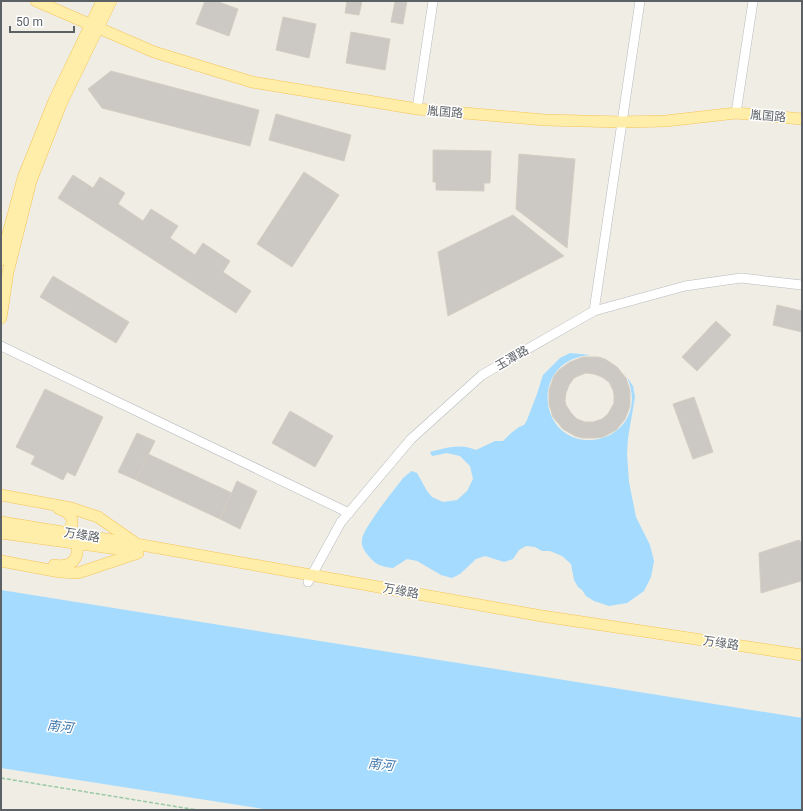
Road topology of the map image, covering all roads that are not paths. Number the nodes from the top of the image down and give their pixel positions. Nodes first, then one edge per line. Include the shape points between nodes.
1 (36, 1) edge
2 (102, 1) edge
3 (111, 1) edge
4 (433, 1) edge
5 (640, 1) edge
6 (753, 1) edge
7 (94, 26) junction
8 (417, 109) junction
9 (736, 113) junction
10 (802, 119) edge
11 (621, 122) junction
12 (1, 260) edge
13 (802, 285) edge
14 (594, 311) junction
15 (1, 318) edge
16 (1, 346) edge
17 (1, 495) edge
18 (1, 499) edge
19 (349, 513) junction
20 (1, 522) edge
21 (67, 532) junction
22 (1, 533) edge
23 (77, 543) junction
24 (139, 548) junction
25 (1, 555) edge
26 (1, 561) edge
27 (310, 578) junction
28 (802, 655) edge
29 (802, 662) edge

1 - 7 main road, 胤国路
2 - 7 main road
3 - 7 main road
4 - 8 street
5 - 11 street
6 - 9 street
7 - 8 main road, 胤国路 via 154,52 252,82
7 - 12 main road via 54,101 23,178
7 - 15 main road via 32,181 8,272
8 - 11 main road, 胤国路 via 545,120
9 - 10 main road, 胤国路
9 - 11 main road, 胤国路 via 666,121
11 - 14 street
13 - 14 street, 玉潭路 via 741,278 684,286
14 - 19 street, 玉潭路 via 482,375 411,439
16 - 19 street
17 - 24 main road via 71,508 98,517
18 - 21 main road via 64,510 70,515 72,522
19 - 27 street, 玉潭路 via 341,522
20 - 21 main road, 万缘路
21 - 24 main road, 万缘路
22 - 23 main road, 万缘路
23 - 24 main road, 万缘路
23 - 25 main road via 76,557 70,564 62,566
24 - 26 main road via 78,573
24 - 27 main road, 万缘路
27 - 28 main road, 万缘路
27 - 29 main road, 万缘路 via 541,623

